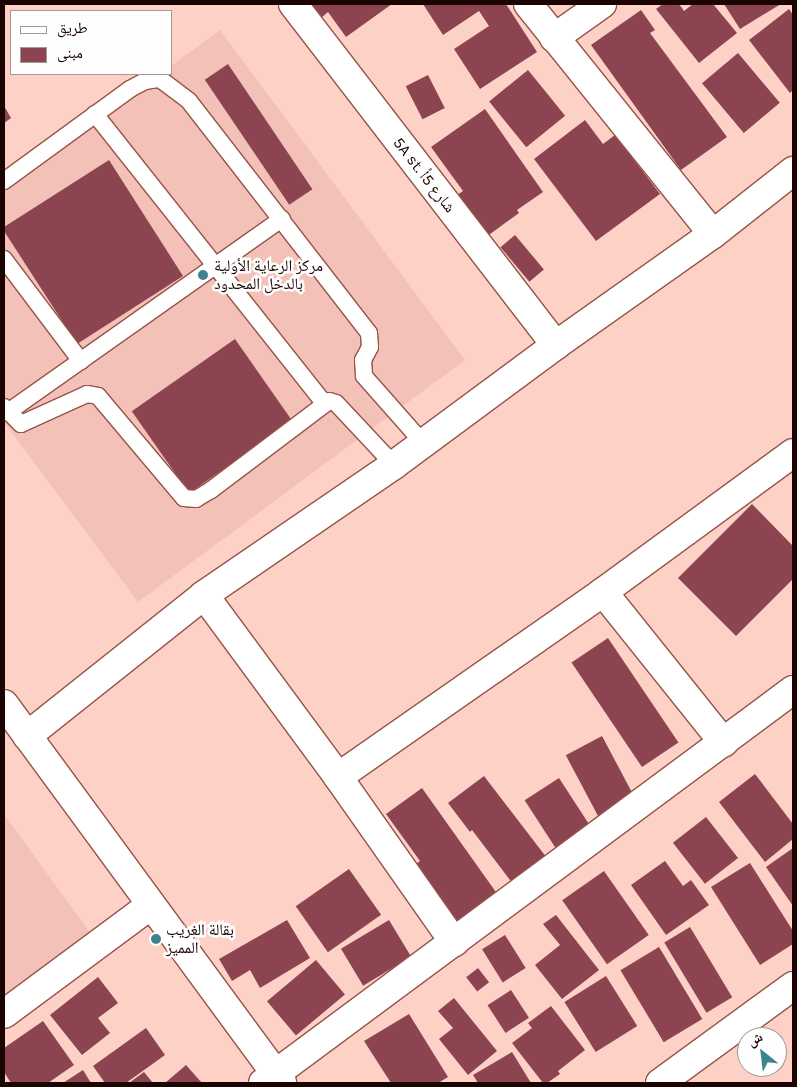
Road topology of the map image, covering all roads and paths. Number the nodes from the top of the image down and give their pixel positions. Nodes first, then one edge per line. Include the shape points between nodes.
1 (293, 4) edge
2 (528, 4) edge
3 (602, 4) edge
4 (554, 38) junction
5 (95, 114) junction
6 (793, 171) edge
7 (4, 181) edge
8 (282, 219) junction
9 (713, 234) junction
10 (4, 258) edge
11 (217, 267) junction
12 (556, 346) junction
13 (81, 361) junction
14 (324, 403) junction
15 (6, 409) edge
16 (423, 443) junction
17 (793, 453) edge
18 (394, 465) junction
19 (602, 592) junction
20 (204, 595) junction
21 (793, 690) edge
22 (4, 704) edge
23 (27, 736) junction
24 (724, 743) junction
25 (338, 777) junction
26 (151, 905) junction
27 (454, 942) junction
28 (793, 986) edge
29 (4, 1014) edge
30 (274, 1080) edge
31 (660, 1083) edge

1 - 12 street, 5A st. شارع 5أ
2 - 4 street
3 - 4 street
4 - 9 street
5 - 7 lane
5 - 8 lane via 138,85 160,79 189,101
5 - 11 lane
6 - 9 street
8 - 11 lane
8 - 16 lane via 370,333 370,347 363,360 364,376
9 - 12 street
10 - 13 lane
11 - 13 lane
11 - 14 lane
12 - 16 street
13 - 15 lane
14 - 15 lane via 196,499 184,498 98,396 87,394 21,424
14 - 18 lane via 336,403
16 - 18 street
17 - 19 street
18 - 20 street
19 - 24 street
19 - 25 street
20 - 23 street
20 - 25 street
21 - 24 street
22 - 23 street
23 - 26 street
24 - 27 street
25 - 27 street
26 - 29 street
26 - 30 street
27 - 30 street
28 - 31 street

